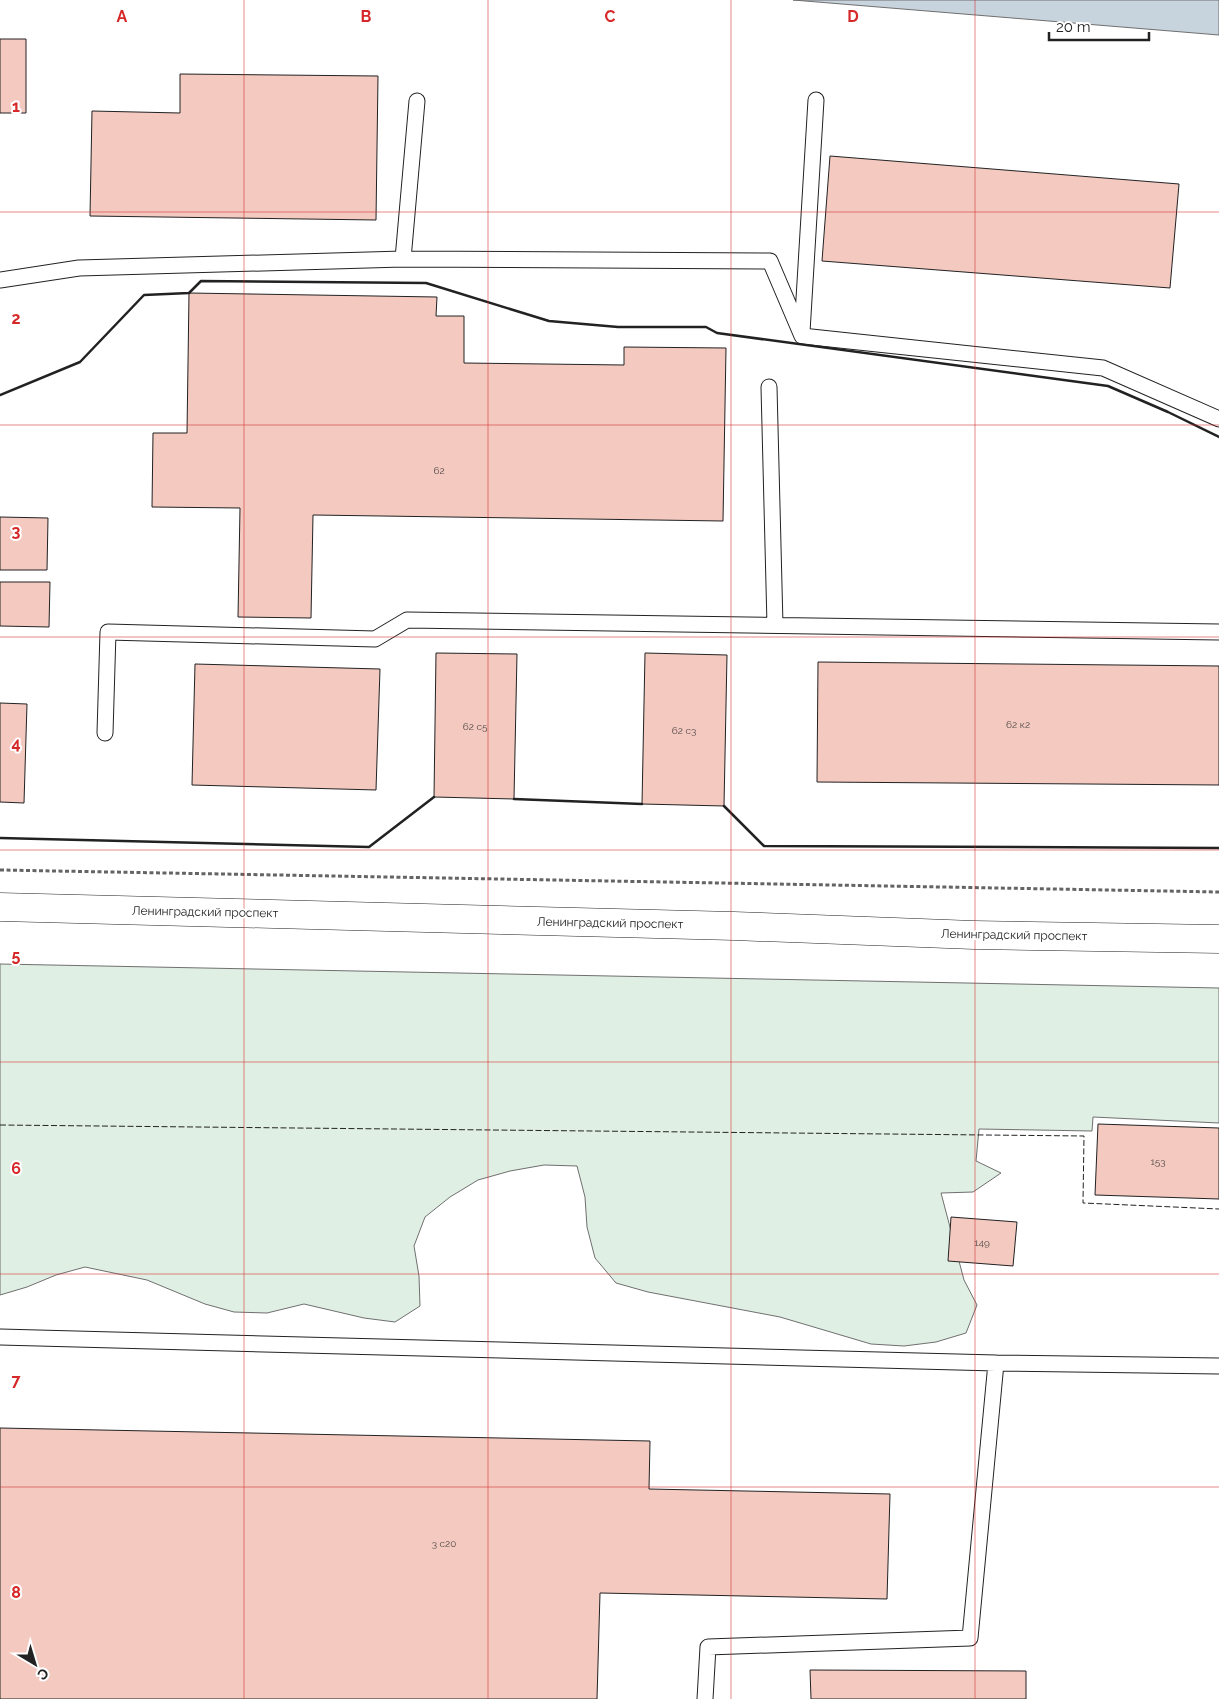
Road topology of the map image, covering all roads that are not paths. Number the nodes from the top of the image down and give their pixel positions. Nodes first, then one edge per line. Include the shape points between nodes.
1 (816, 100) dead end
2 (417, 101) dead end
3 (403, 258) junction
4 (0, 280) edge
5 (802, 336) junction
6 (768, 387) dead end
7 (1219, 419) edge
8 (774, 625) junction
9 (1219, 632) edge
10 (105, 733) dead end
11 (0, 907) edge
12 (1219, 939) edge
13 (0, 1338) edge
14 (996, 1363) junction
15 (1219, 1366) edge
16 (706, 1699) edge

1 - 5 lane
2 - 3 lane
3 - 4 lane via 79,268
3 - 5 lane via 770,261
5 - 7 lane via 1103,368
6 - 8 lane
8 - 9 lane
8 - 10 lane via 408,620 375,639 108,632
11 - 12 main road, Ленинградский проспект
13 - 14 lane
14 - 15 lane
14 - 16 lane via 970,1638 708,1647

